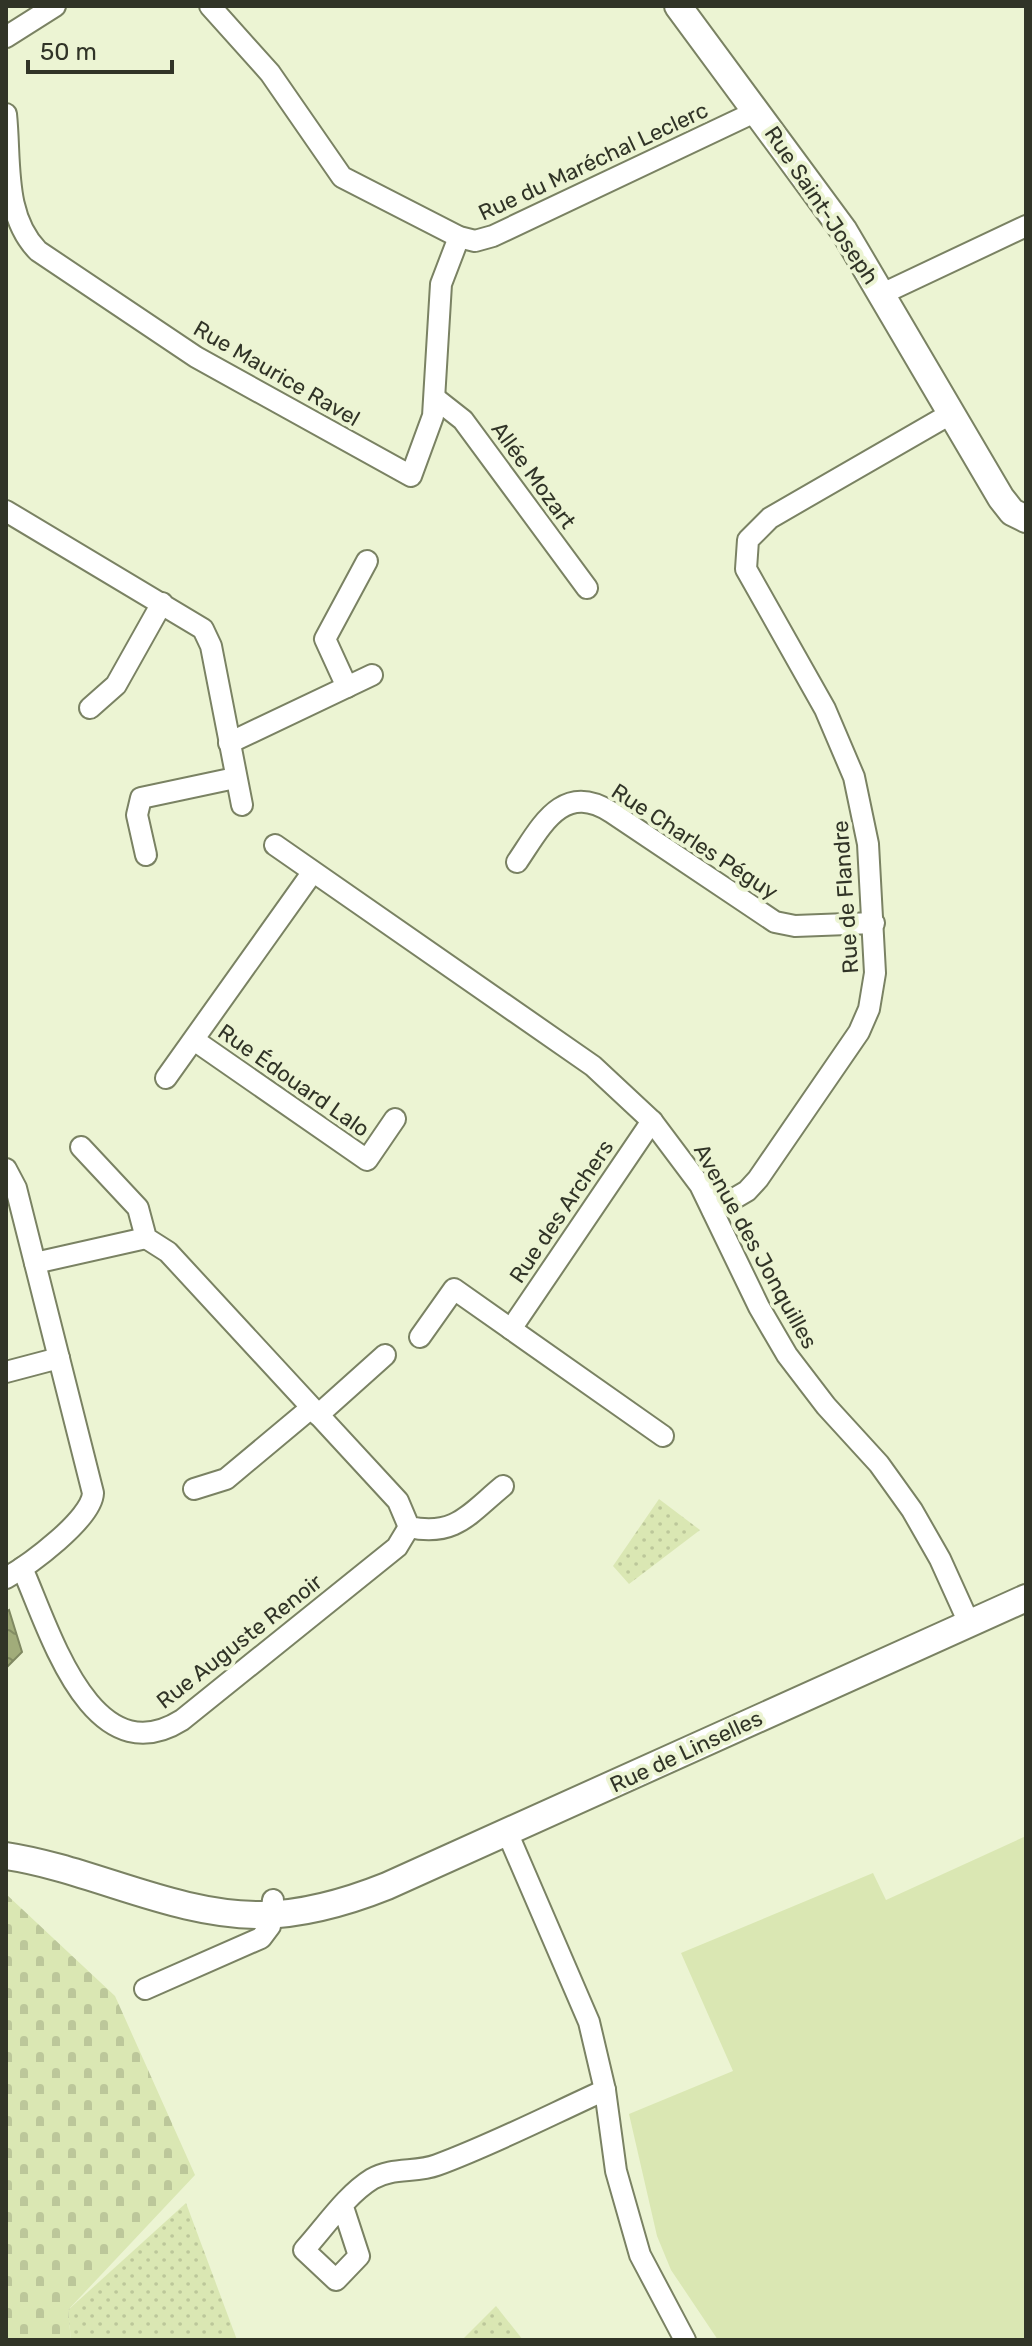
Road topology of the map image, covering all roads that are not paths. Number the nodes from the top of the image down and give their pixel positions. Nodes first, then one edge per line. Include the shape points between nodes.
1 (55, 6) edge
2 (210, 6) edge
3 (678, 6) edge
4 (6, 37) edge
5 (757, 111) junction
6 (6, 114) edge
7 (1026, 226) edge
8 (459, 237) junction
9 (882, 294) junction
10 (435, 398) junction
11 (952, 413) junction
12 (6, 511) edge
13 (1026, 519) edge
14 (367, 561) dead end
15 (587, 588) dead end
16 (162, 603) junction
17 (372, 675) dead end
18 (347, 687) junction
19 (90, 708) dead end
20 (229, 743) junction
21 (235, 778) junction
22 (242, 805) dead end
23 (275, 845) dead end
24 (146, 855) dead end
25 (517, 862) dead end
26 (312, 873) junction
27 (874, 923) junction
28 (194, 1040) junction
29 (166, 1078) dead end
30 (395, 1119) dead end
31 (652, 1121) junction
32 (81, 1147) dead end
33 (6, 1169) edge
34 (713, 1211) junction
35 (146, 1238) junction
36 (35, 1263) junction
37 (511, 1329) junction
38 (420, 1337) dead end
39 (385, 1355) dead end
40 (59, 1358) junction
41 (6, 1372) edge
42 (314, 1411) junction
43 (663, 1436) dead end
44 (503, 1486) dead end
45 (194, 1489) dead end
46 (409, 1527) junction
47 (14, 1573) edge
48 (1026, 1598) edge
49 (969, 1623) junction
50 (507, 1832) junction
51 (6, 1843) edge
52 (6, 1856) edge
53 (272, 1907) junction
54 (145, 1989) dead end
55 (605, 2090) junction
56 (343, 2207) dead end
57 (685, 2340) edge

1 - 4 street
2 - 8 street, Rue du Maréchal Leclerc via 270,73 342,177
3 - 5 street, Rue Saint-Joseph
5 - 8 street, Rue du Maréchal Leclerc via 493,236 475,241
5 - 9 street, Rue Saint-Joseph
6 - 10 street, Rue Maurice Ravel via 14,208 22,232 51,260 144,323 411,476 429,433
7 - 9 street
8 - 10 street, Rue Maurice Ravel via 441,284
9 - 11 street, Rue Saint-Joseph
10 - 15 street, Allée Mozart via 463,420
11 - 13 street, Rue Saint-Joseph via 1006,506
11 - 27 street, Rue de Flandre via 770,518 753,532 745,549 749,578 825,709 854,777 866,826
12 - 16 street
14 - 18 street via 325,639
16 - 19 street via 116,685
16 - 20 street via 208,636
17 - 18 street
18 - 20 street
20 - 21 street
21 - 22 street
21 - 24 street via 141,798 137,815
23 - 26 street, Avenue des Jonquilles
25 - 27 street, Rue Charles Péguy via 553,813 569,804 590,802 775,922
26 - 28 street, Rue Édouard Lalo
26 - 31 street, Avenue des Jonquilles via 593,1066
27 - 34 street, Rue de Flandre via 875,985 859,1032 758,1179
28 - 29 street, Rue Édouard Lalo
28 - 30 street, Rue Édouard Lalo via 367,1160
31 - 34 street, Avenue des Jonquilles via 692,1172
31 - 37 street, Rue des Archers
32 - 35 street via 138,1208
33 - 36 street
34 - 49 street, Avenue des Jonquilles via 772,1331 805,1381 900,1493 940,1559
35 - 36 street
35 - 42 street via 168,1252
36 - 40 street
37 - 38 street via 454,1289
37 - 43 street
39 - 42 street
40 - 41 street
40 - 47 street via 93,1499 79,1520
42 - 45 street via 226,1479
42 - 46 street via 402,1505
44 - 46 street via 450,1528 433,1532
46 - 47 street, Rue Auguste Renoir via 397,1547 182,1720 149,1734 110,1723 81,1695
48 - 49 street, Rue de Linselles
49 - 50 street, Rue de Linselles
50 - 53 street, Rue de Linselles via 344,1900 310,1910
50 - 55 street via 584,2010
51 - 53 street, Rue de Linselles
52 - 53 street, Rue de Linselles via 193,1905 240,1913
53 - 54 street via 270,1926 261,1938
55 - 56 street via 438,2165 382,2174
55 - 57 street via 616,2171 634,2239

